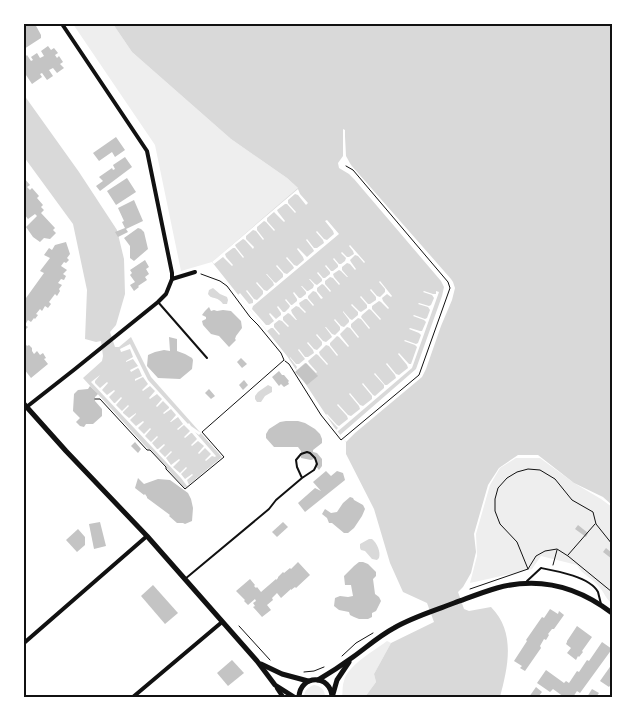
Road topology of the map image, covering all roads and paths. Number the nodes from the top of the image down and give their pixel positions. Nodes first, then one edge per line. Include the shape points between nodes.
1 (62, 24) edge
2 (346, 166) dead end
3 (195, 272) joint
4 (172, 279) junction
5 (158, 302) junction
6 (207, 358) dead end
7 (284, 360) junction
8 (95, 399) dead end
9 (25, 407) edge
10 (302, 478) junction
11 (596, 524) junction
12 (148, 536) junction
13 (612, 544) edge
14 (557, 549) dead end
15 (568, 556) dead end
16 (528, 570) dead end
17 (552, 570) junction
18 (185, 578) junction
19 (525, 583) junction
20 (601, 605) junction
21 (612, 613) edge
22 (222, 622) junction
23 (239, 626) dead end
24 (378, 629) dead end
25 (24, 643) edge
26 (341, 656) dead end
27 (353, 657) junction
28 (257, 661) junction
29 (272, 661) dead end
30 (328, 666) dead end
31 (302, 672) dead end
32 (318, 680) junction
33 (308, 681) junction
34 (275, 685) junction
35 (133, 697) edge
36 (283, 697) edge
37 (294, 697) edge
38 (298, 697) edge
39 (332, 697) edge

1 - 4 street via 147,151
2 - 7 path via 353,170 436,267 450,288 418,375 341,440
3 - 4 street
3 - 7 path via 227,286
4 - 5 street via 166,294
5 - 6 lane
5 - 9 street
7 - 8 path via 202,432 224,457 185,489 100,399
9 - 12 main road
10 - 10 lane via 316,467 315,458 310,453 301,454 296,460
10 - 18 lane via 248,528
11 - 13 path
11 - 15 path
11 - 16 path via 593,512 572,500 556,479 540,470 528,469 507,478 498,488 495,511 500,524 517,542
12 - 18 main road
12 - 25 street
14 - 17 path
17 - 19 lane via 541,568
17 - 20 lane via 586,581 598,592
18 - 22 main road
19 - 20 main road via 542,582 564,588
19 - 27 main road via 497,588 412,619
20 - 21 main road
22 - 28 main road
22 - 35 street
23 - 29 path
24 - 26 path
27 - 32 main road
27 - 39 main road via 337,680
28 - 33 main road via 282,674
28 - 34 main road
30 - 31 path
32 - 33 main road
32 - 39 main road via 328,685
33 - 38 main road via 301,687
34 - 36 street
34 - 37 main road

